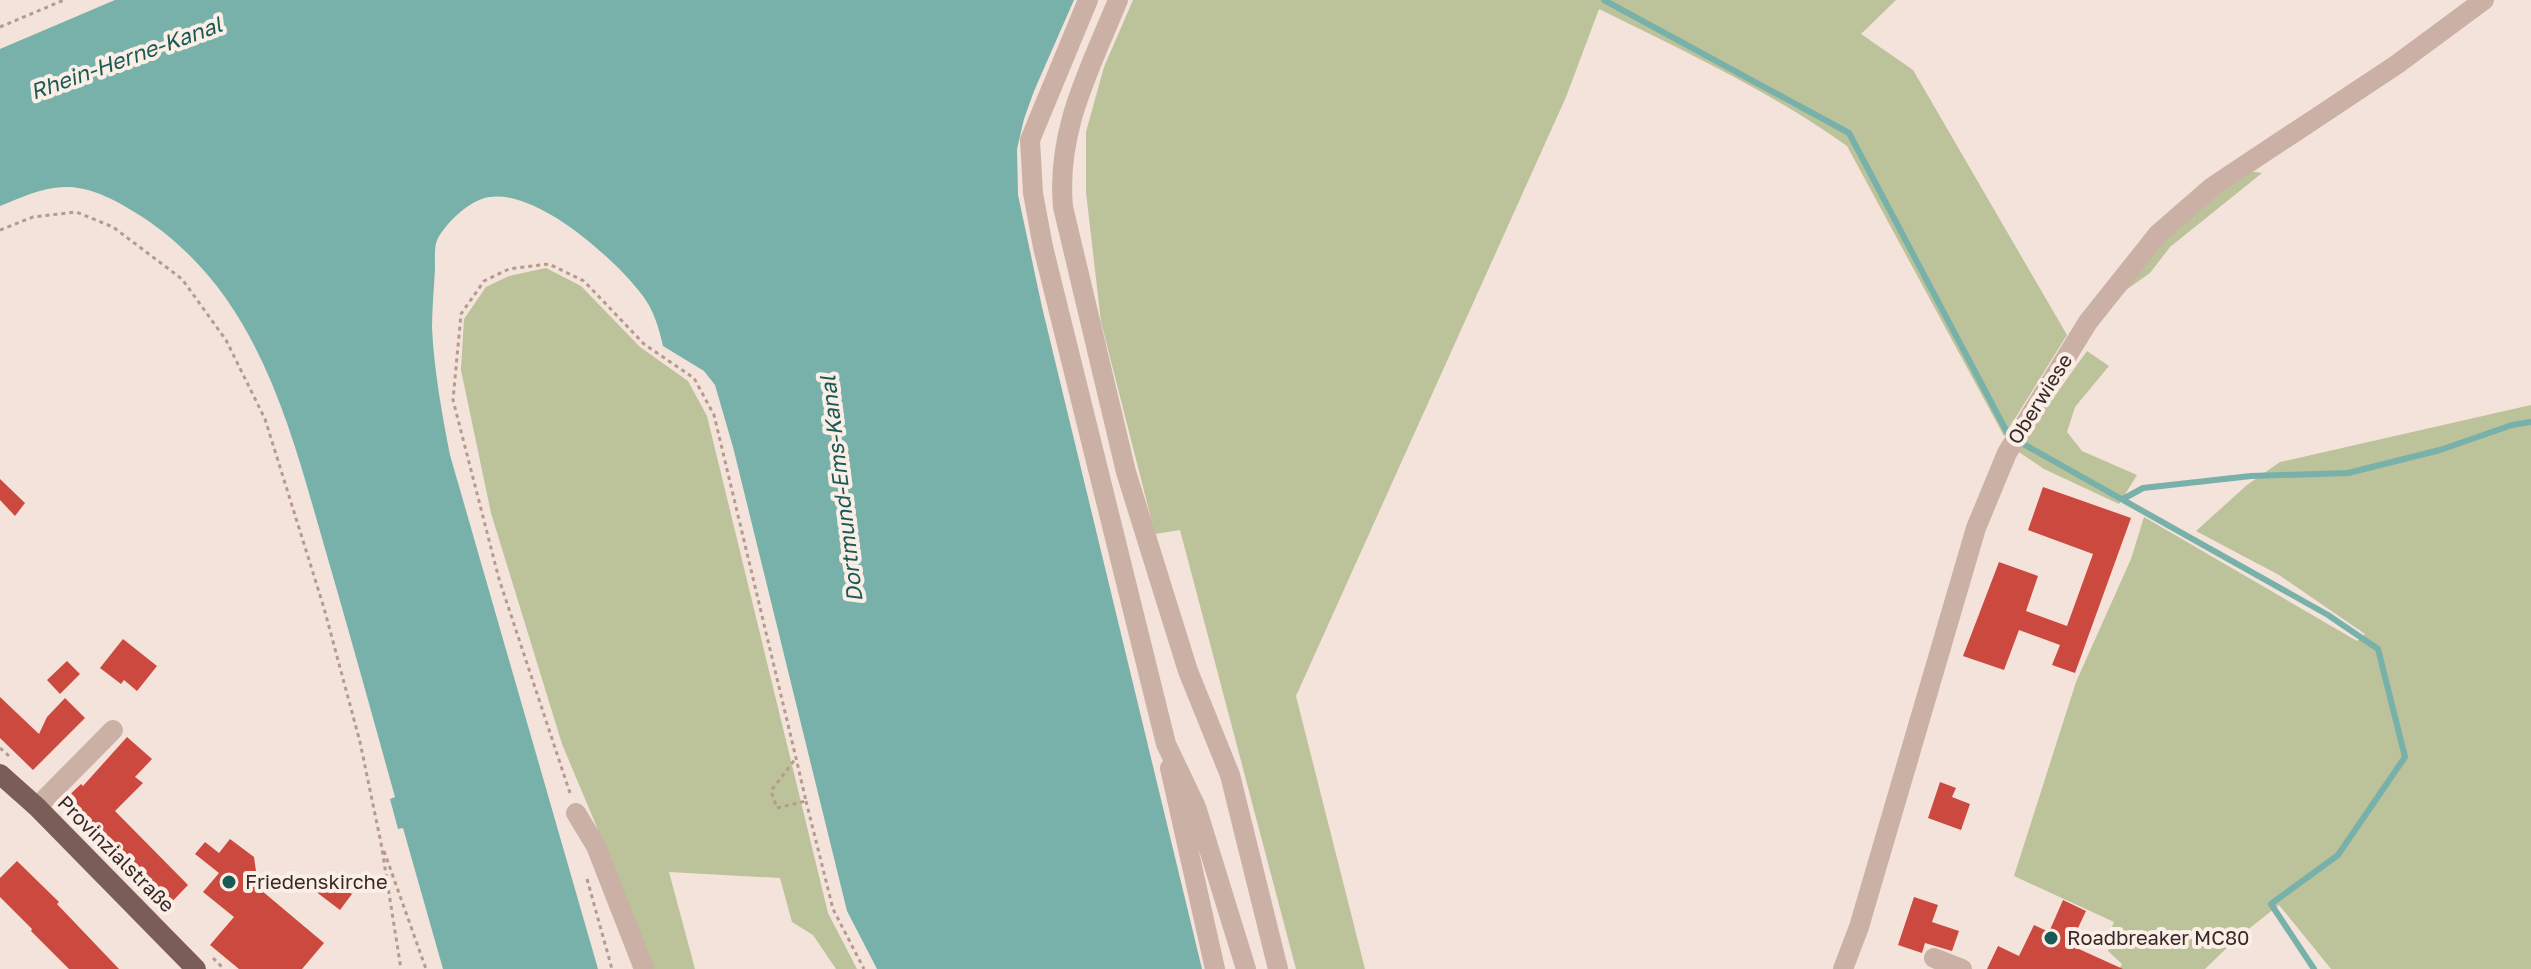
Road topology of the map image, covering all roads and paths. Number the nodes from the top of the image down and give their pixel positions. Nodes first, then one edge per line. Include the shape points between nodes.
1 (64, 0) edge
2 (1088, 0) edge
3 (1118, 0) edge
4 (2484, 0) edge
5 (45, 1) edge
6 (47, 7) junction
7 (0, 27) edge
8 (0, 230) edge
9 (113, 730) dead end
10 (1166, 744) junction
11 (796, 758) junction
12 (0, 774) edge
13 (806, 801) junction
14 (37, 807) junction
15 (576, 813) joint
16 (381, 843) junction
17 (584, 871) dead end
18 (1934, 958) dead end
19 (196, 969) edge
20 (401, 969) edge
21 (426, 969) edge
22 (612, 969) edge
23 (644, 969) edge
24 (864, 969) edge
25 (1215, 969) edge
26 (1246, 969) edge
27 (1278, 969) edge
28 (1843, 969) edge
29 (1962, 969) edge

1 - 6 path
2 - 10 street via 1030,140 1033,193
3 - 27 street via 1067,130 1063,207 1126,472 1188,671 1230,775
4 - 28 street, Oberwiese via 2212,187 2158,234 2088,322 2007,453 1976,528
5 - 6 path
6 - 7 path
8 - 16 path via 33,217 76,212 113,227 182,279 226,340 265,419 319,593
9 - 14 street
10 - 25 street
10 - 26 street via 1196,807
11 - 13 path
11 - 13 path via 771,791 777,808
11 - 15 path via 714,415 694,378 644,344 584,281 549,264 509,269 484,281 461,314 453,400 499,579
12 - 14 main road, Provinzialstraße
13 - 24 path via 833,909
14 - 19 main road, Provinzialstraße
15 - 23 street via 596,846
16 - 20 path
16 - 21 path
17 - 22 path
18 - 29 street

